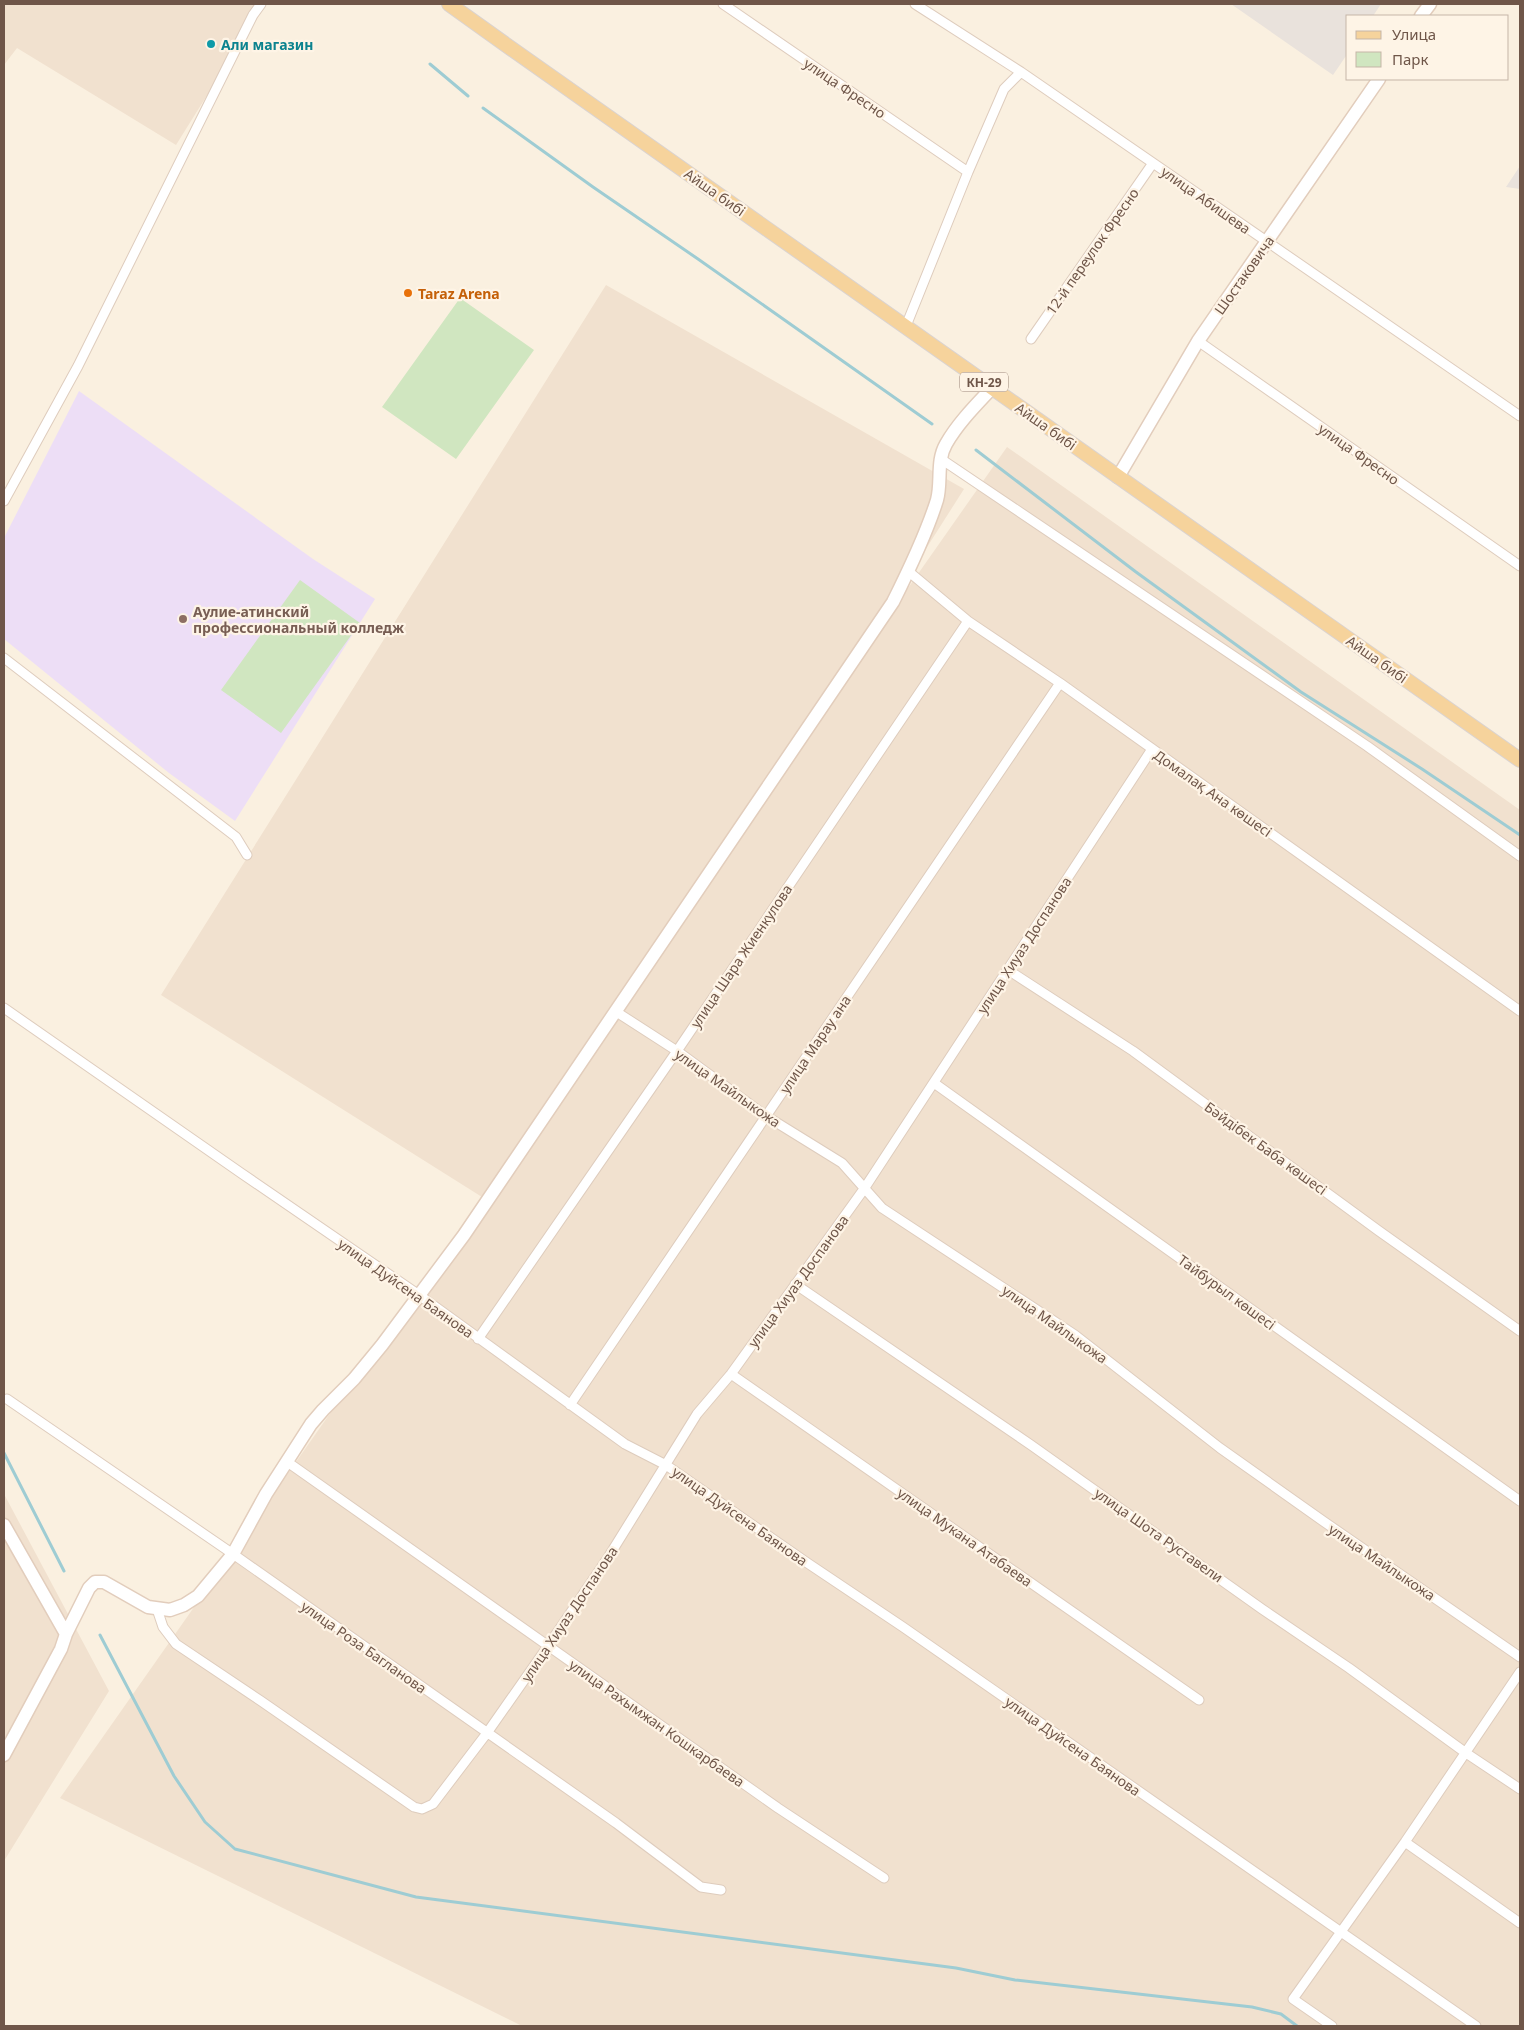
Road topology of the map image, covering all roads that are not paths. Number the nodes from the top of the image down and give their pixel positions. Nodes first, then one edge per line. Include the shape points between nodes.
1 (261, 4) edge
2 (450, 4) edge
3 (722, 4) edge
4 (915, 4) edge
5 (1430, 4) edge
6 (1422, 15) edge
7 (1021, 72) junction
8 (1378, 80) edge
9 (1153, 163) junction
10 (968, 172) junction
11 (1268, 242) junction
12 (906, 326) junction
13 (1030, 340) dead end
14 (1198, 341) junction
15 (992, 388) junction
16 (1520, 416) edge
17 (941, 459) junction
18 (1118, 477) junction
19 (4, 501) edge
20 (1520, 566) edge
21 (908, 571) junction
22 (968, 621) junction
23 (4, 658) edge
24 (1060, 683) junction
25 (1152, 749) junction
26 (1520, 760) edge
27 (247, 855) dead end
28 (1520, 856) edge
29 (1008, 970) junction
30 (4, 1008) edge
31 (615, 1011) junction
32 (1520, 1011) edge
33 (677, 1051) junction
34 (934, 1083) junction
35 (766, 1116) junction
36 (864, 1189) junction
37 (796, 1284) junction
38 (418, 1294) junction
39 (1520, 1331) edge
40 (478, 1340) junction
41 (731, 1374) junction
42 (7, 1399) dead end
43 (570, 1405) junction
44 (286, 1461) junction
45 (666, 1465) junction
46 (1520, 1501) edge
47 (4, 1525) edge
48 (233, 1554) junction
49 (157, 1609) junction
50 (66, 1634) junction
51 (548, 1646) junction
52 (1520, 1657) edge
53 (1520, 1672) edge
54 (1199, 1700) dead end
55 (487, 1733) junction
56 (1466, 1753) junction
57 (4, 1755) edge
58 (1520, 1789) edge
59 (1405, 1842) junction
60 (884, 1878) dead end
61 (721, 1890) dead end
62 (1520, 1923) edge
63 (1340, 1932) junction
64 (1332, 2026) edge
65 (1476, 2026) edge

1 - 19 street via 78,366
2 - 12 main road, Айша бибі / КН-29
3 - 10 street, улица Фресно
4 - 7 street, улица Абишева
5 - 6 street
7 - 9 street, улица Абишева
7 - 10 street via 1004,89
8 - 11 street, Шостаковича
9 - 11 street, улица Абишева
9 - 13 street, 12-й переулок Фресно
10 - 12 street
11 - 14 street, Шостаковича
11 - 16 street, улица Абишева
12 - 15 main road, Айша бибі / КН-29
14 - 18 street, Шостаковича
14 - 20 street, улица Фресно
15 - 17 street via 945,445
15 - 18 main road, Айша бибі / КН-29
17 - 21 street via 937,499
17 - 28 street via 1367,746
18 - 26 main road, Айша бибі / КН-29
21 - 22 street, Домалақ Ана көшесі
21 - 31 street via 893,602
22 - 24 street, Домалақ Ана көшесі
22 - 33 street, улица Шара Жиенкулова
23 - 27 street via 236,837
24 - 25 street, Домалақ Ана көшесі
24 - 35 street, улица Марау ана
25 - 29 street, улица Хиуаз Доспанова
25 - 32 street, Домалақ Ана көшесі
29 - 34 street, улица Хиуаз Доспанова
29 - 39 street, Бәйдібек Баба көшесі via 1133,1051
30 - 38 street, улица Дуйсена Баянова
31 - 33 street, улица Майлыкожа
31 - 38 street via 464,1235
33 - 35 street, улица Майлыкожа
33 - 40 street, улица Шара Жиенкулова
34 - 36 street, улица Хиуаз Доспанова
34 - 46 street, Тайбурыл көшесі
35 - 36 street, улица Майлыкожа via 842,1163
35 - 43 street, улица Марау ана
36 - 37 street, улица Хиуаз Доспанова
36 - 52 street, улица Майлыкожа via 882,1208 1075,1335 1220,1448
37 - 41 street, улица Хиуаз Доспанова
37 - 56 street, улица Шота Руставели via 1031,1445
38 - 40 street, улица Дуйсена Баянова
38 - 44 street via 370,1359 311,1424
40 - 43 street, улица Дуйсена Баянова
41 - 45 street, улица Хиуаз Доспанова via 697,1414
41 - 54 street, улица Мукана Атабаева
42 - 48 street, улица Роза Багланова
43 - 45 street, улица Дуйсена Баянова via 625,1444
44 - 48 street
44 - 51 street, улица Рахымжан Кошкарбаева
45 - 51 street, улица Хиуаз Доспанова
45 - 63 street, улица Дуйсена Баянова
47 - 50 street
48 - 49 street via 198,1596 170,1610
48 - 55 street, улица Роза Багланова
49 - 50 street via 104,1582 95,1582
49 - 55 street, улица Хиуаз Доспанова via 163,1627 176,1644 414,1808 422,1809 433,1804
50 - 57 street via 62,1649
51 - 55 street, улица Хиуаз Доспанова
51 - 60 street, улица Рахымжан Кошкарбаева via 778,1808
53 - 56 street
55 - 61 street, улица Роза Багланова via 616,1823 701,1888
56 - 58 street, улица Шота Руставели
56 - 59 street
59 - 62 street
59 - 63 street
63 - 64 street via 1294,1999
63 - 65 street, улица Дуйсена Баянова

